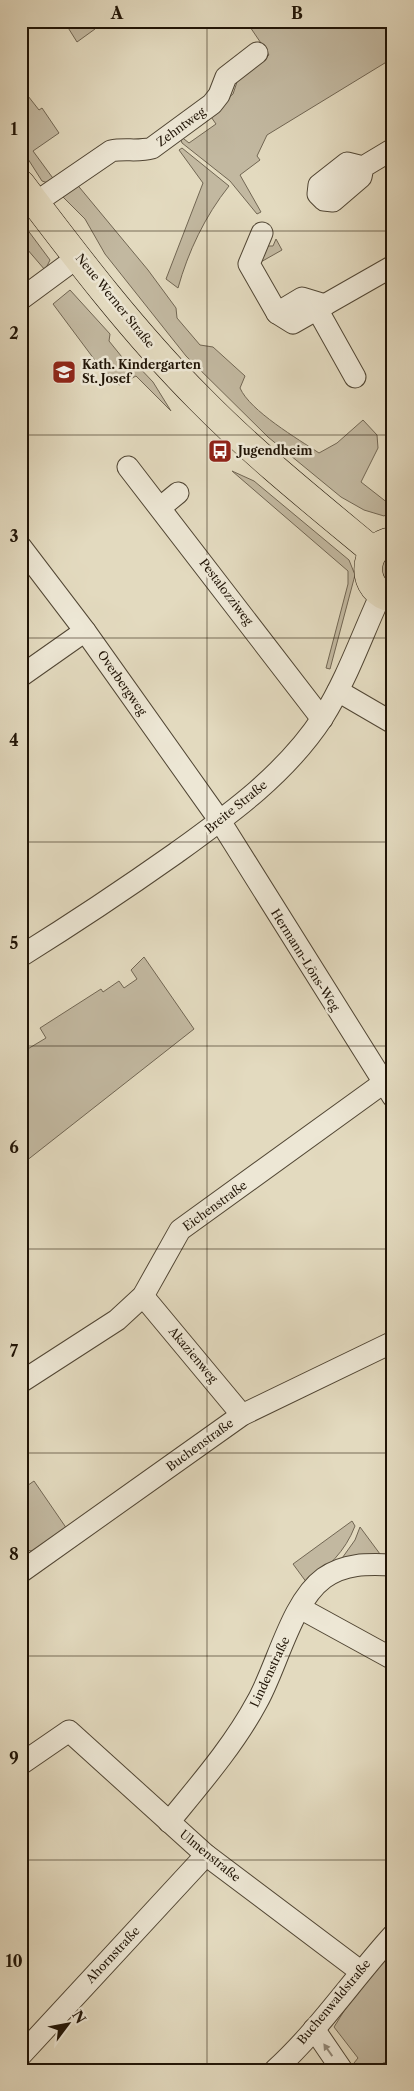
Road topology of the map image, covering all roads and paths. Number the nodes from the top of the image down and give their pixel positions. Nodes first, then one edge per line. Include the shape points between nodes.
1 (257, 53) dead end
2 (393, 149) edge
3 (363, 166) dead end
4 (28, 193) edge
5 (262, 233) dead end
6 (78, 257) junction
7 (393, 266) edge
8 (21, 299) edge
9 (321, 307) junction
10 (355, 378) dead end
11 (128, 467) dead end
12 (178, 493) dead end
13 (161, 507) junction
14 (383, 546) edge
15 (21, 547) edge
16 (387, 596) edge
17 (85, 631) junction
18 (21, 676) edge
19 (338, 691) junction
20 (322, 719) junction
21 (393, 723) edge
22 (220, 822) junction
23 (21, 956) edge
24 (389, 1085) edge
25 (143, 1296) junction
26 (393, 1342) edge
27 (21, 1382) edge
28 (242, 1415) junction
29 (393, 1564) edge
30 (21, 1572) edge
31 (300, 1608) junction
32 (393, 1659) edge
33 (21, 1764) edge
34 (169, 1822) junction
35 (206, 1855) junction
36 (393, 1935) edge
37 (360, 1971) junction
38 (314, 2029) junction
39 (21, 2055) edge
40 (276, 2070) edge
41 (342, 2070) edge

1 - 4 street, Zehntweg via 226,77 212,104 152,148 111,151
2 - 3 street
4 - 6 main road, Neue Werner Straße
5 - 9 street via 249,264 276,313 293,323
6 - 8 street
6 - 14 main road, Neue Werner Straße via 133,325 205,404 287,480
7 - 9 street
9 - 10 street
11 - 13 street, Pestalozziweg
12 - 13 street
13 - 20 street, Pestalozziweg
14 - 16 main road via 369,558 367,574 374,589
15 - 17 street, Overbergweg
16 - 19 street, Breite Straße
17 - 18 street
17 - 22 street, Overbergweg
19 - 20 street, Breite Straße
19 - 21 street
20 - 22 street, Breite Straße via 281,770
22 - 23 street, Breite Straße via 109,900
22 - 24 street, Hermann-Löns-Weg
24 - 25 street, Eichenstraße via 180,1230
25 - 27 street, Eichenstraße via 117,1320
25 - 28 street, Akazienweg
26 - 28 street, Buchenstraße
28 - 30 street, Buchenstraße
29 - 31 street, Lindenstraße via 351,1564 337,1570 310,1591
31 - 32 street
31 - 34 street, Lindenstraße via 257,1702 213,1768
33 - 34 street, Ulmenstraße via 69,1731
34 - 35 street, Ulmenstraße
35 - 37 street, Ulmenstraße
35 - 39 street, Ahornstraße
36 - 37 street, Buchenwaldstraße
37 - 38 street, Buchenwaldstraße
38 - 40 street, Buchenwaldstraße
41 -> 38 street

